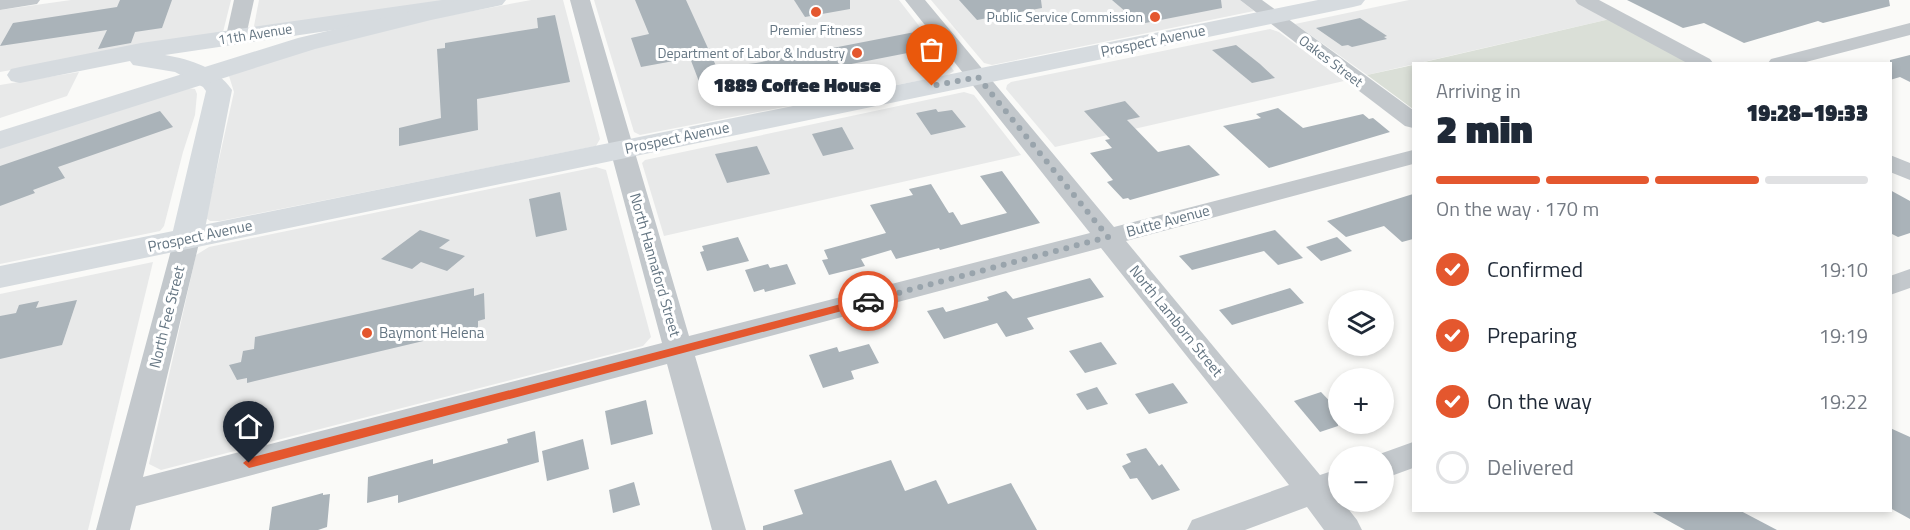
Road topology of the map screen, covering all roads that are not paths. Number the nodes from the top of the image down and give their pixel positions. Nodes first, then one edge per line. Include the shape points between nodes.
1 (30, 0) edge
2 (244, 0) edge
3 (492, 0) edge
4 (580, 0) edge
5 (915, 0) edge
6 (1250, 0) edge
7 (1353, 0) edge
8 (1585, 0) edge
9 (0, 4) edge
10 (1272, 16) junction
11 (1910, 29) edge
12 (236, 36) junction
13 (1701, 62) edge
14 (1782, 62) edge
15 (201, 75) junction
16 (10, 77) edge
17 (978, 77) junction
18 (1412, 121) edge
19 (0, 140) edge
20 (622, 150) junction
21 (1412, 157) edge
22 (1892, 163) edge
23 (1910, 173) edge
24 (1108, 237) junction
25 (188, 238) junction
26 (0, 277) edge
27 (1910, 278) edge
28 (1892, 284) edge
29 (679, 351) junction
30 (1412, 455) edge
31 (1394, 462) edge
32 (1325, 486) edge
33 (122, 496) junction
34 (113, 530) edge
35 (729, 530) edge
36 (1204, 530) edge
37 (1345, 530) edge

1 - 9 street
2 - 12 street
3 - 12 main road, 11th Avenue
3 - 15 main road via 369,26
4 - 20 street, North Hannaford Street
5 - 17 street, North Lamborn Street
6 - 10 street, Oakes Street
7 - 10 main road, Prospect Avenue
8 - 13 street
10 - 17 main road, Prospect Avenue
10 - 18 street, Oakes Street
11 - 14 street
12 - 16 main road, 11th Avenue
15 - 16 main road, 11th Avenue via 172,63 140,60
15 - 19 main road
15 - 25 main road, North Fee Street via 219,90
17 - 20 main road, Prospect Avenue
17 - 24 street, North Lamborn Street
20 - 25 main road, Prospect Avenue
20 - 29 street, North Hannaford Street
21 - 24 street, Butte Avenue
22 - 23 street
24 - 29 street, Butte Avenue
24 - 32 street, North Lamborn Street
25 - 26 main road, Prospect Avenue
25 - 33 street, North Fee Street
27 - 28 street
29 - 33 street, Butte Avenue
29 - 35 street, North Hannaford Street
30 - 31 street
32 - 36 street
32 - 37 street, North Lamborn Street
33 - 34 street, North Fee Street

